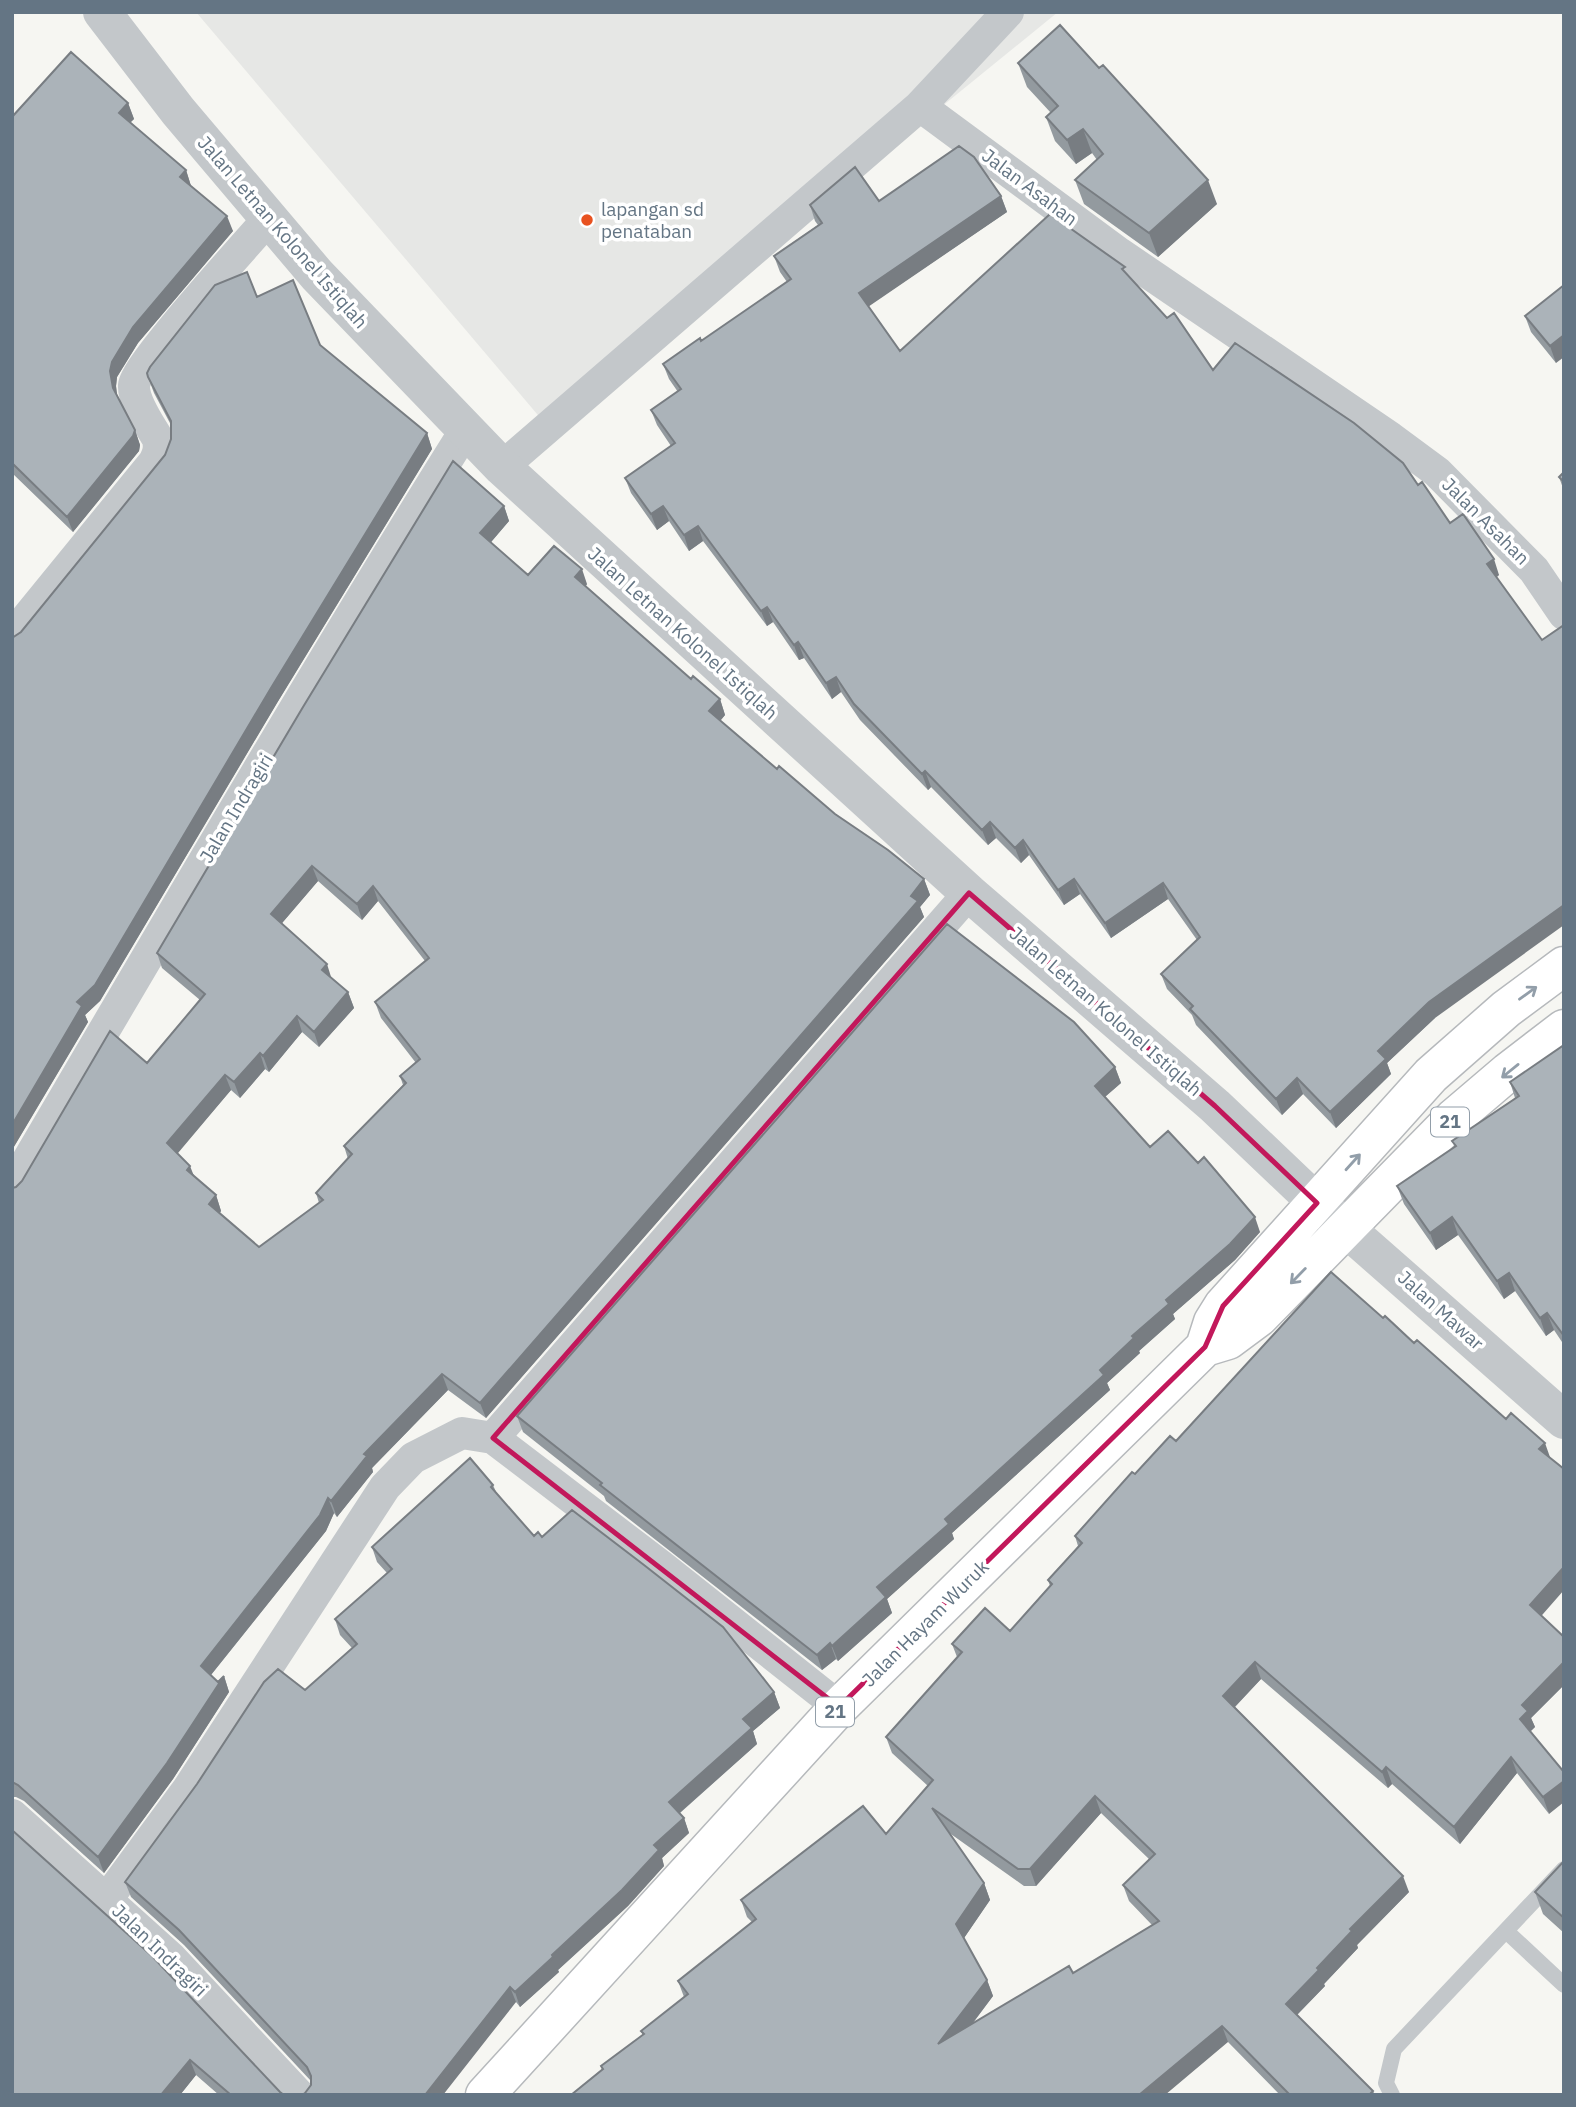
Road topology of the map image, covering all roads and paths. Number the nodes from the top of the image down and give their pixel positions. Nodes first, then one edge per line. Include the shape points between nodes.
1 (102, 12) edge
2 (1008, 12) edge
3 (920, 106) junction
4 (270, 216) junction
5 (465, 431) junction
6 (502, 467) junction
7 (1564, 614) edge
8 (12, 636) edge
9 (969, 893) junction
10 (1564, 967) edge
11 (1564, 1029) edge
12 (12, 1187) edge
13 (1317, 1203) junction
14 (1346, 1227) junction
15 (1205, 1348) junction
16 (1564, 1420) edge
17 (477, 1436) junction
18 (839, 1707) junction
19 (12, 1815) edge
20 (1564, 1869) edge
21 (107, 1899) junction
22 (1506, 1931) junction
23 (1564, 1985) edge
24 (299, 2095) edge
25 (485, 2095) edge
26 (1392, 2095) edge

1 - 4 street, Jalan Letnan Kolonel Istiqlah via 178,111
2 - 3 street
3 - 6 street
3 - 7 street, Jalan Asahan via 1118,253 1437,472 1534,570
4 - 5 street, Jalan Letnan Kolonel Istiqlah via 317,275
4 - 8 street via 136,377 134,391 160,448 154,462
5 - 6 street, Jalan Letnan Kolonel Istiqlah
5 - 12 street, Jalan Indragiri via 198,869
6 - 9 street, Jalan Letnan Kolonel Istiqlah
9 - 13 street, Jalan Letnan Kolonel Istiqlah via 1215,1106
9 - 17 street
13 -> 10 highway, 21 via 1407,1100 1463,1045
11 -> 14 highway, 21 via 1454,1118
13 - 14 street, Jalan Mawar
13 - 15 highway, Jalan Hayam Wuruk / 21 via 1223,1306
14 -> 15 highway, Jalan Hayam Wuruk / 21 via 1247,1328
14 - 16 street, Jalan Mawar
15 - 18 highway, Jalan Hayam Wuruk / 21
17 - 18 street via 661,1566
17 - 21 street via 413,1458 385,1487 217,1746
18 - 25 highway, Jalan Hayam Wuruk / 21
19 - 21 street, Jalan Indragiri
20 - 22 lane
21 - 24 street, Jalan Indragiri via 171,1958
22 - 23 lane
22 - 26 lane via 1394,2049 1386,2083

